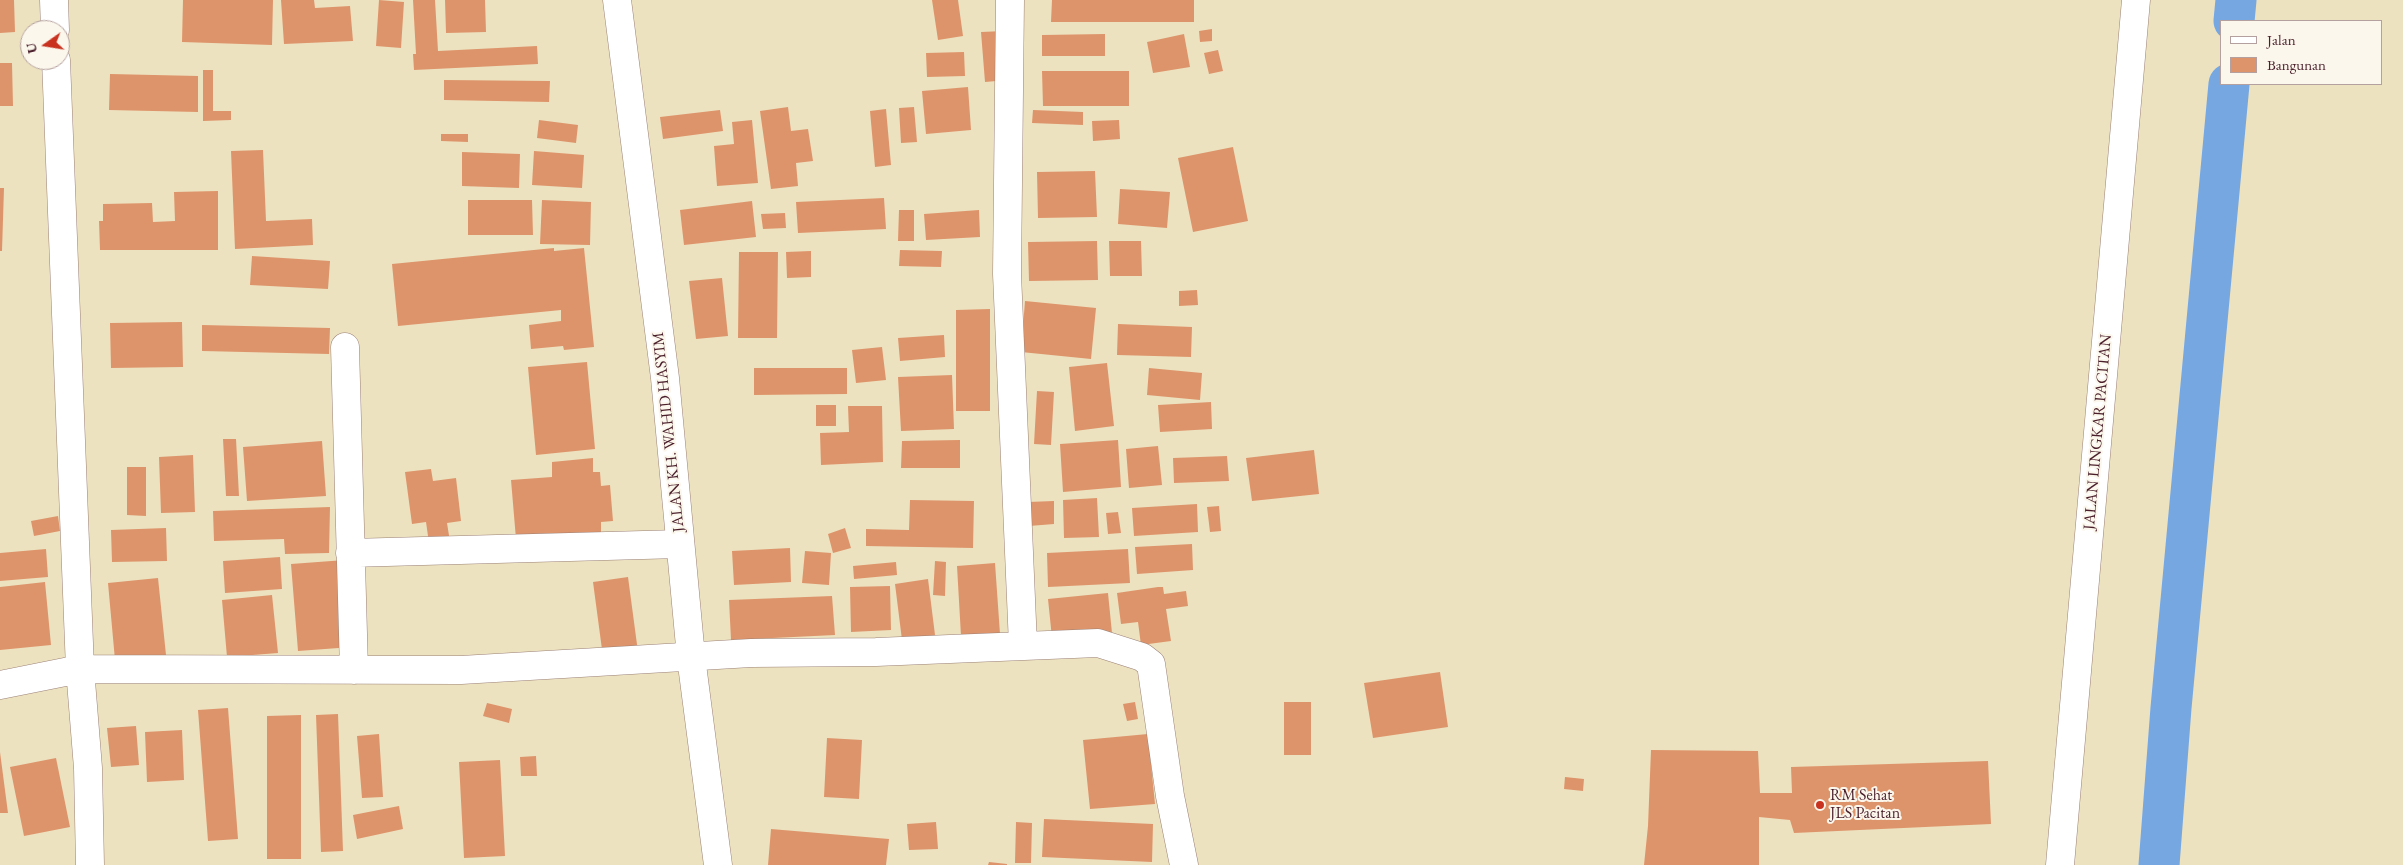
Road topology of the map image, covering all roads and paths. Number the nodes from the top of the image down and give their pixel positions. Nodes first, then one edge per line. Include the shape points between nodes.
1 (54, 0) edge
2 (617, 0) edge
3 (1010, 0) edge
4 (2136, 0) edge
5 (55, 20) edge
6 (56, 70) edge
7 (346, 347) dead end
8 (680, 544) junction
9 (350, 553) junction
10 (1023, 645) junction
11 (691, 657) junction
12 (80, 669) junction
13 (354, 670) junction
14 (0, 684) edge
15 (90, 865) edge
16 (718, 865) edge
17 (1184, 865) edge
18 (2060, 865) edge

1 - 5 main road
2 - 8 main road, JALAN KH. WAHID HASYIM via 665,378
3 - 10 main road via 1007,274
4 - 18 main road, JALAN LINGKAR PACITAN
6 - 12 main road
7 - 9 main road
8 - 9 main road
8 - 11 main road, JALAN KH. WAHID HASYIM
9 - 13 main road
10 - 11 main road
10 - 17 main road via 1098,643 1142,657 1151,664 1170,796
11 - 13 main road via 462,670
11 - 16 main road, JALAN KH. WAHID HASYIM
12 - 13 main road
12 - 14 main road
12 - 15 main road via 88,768

